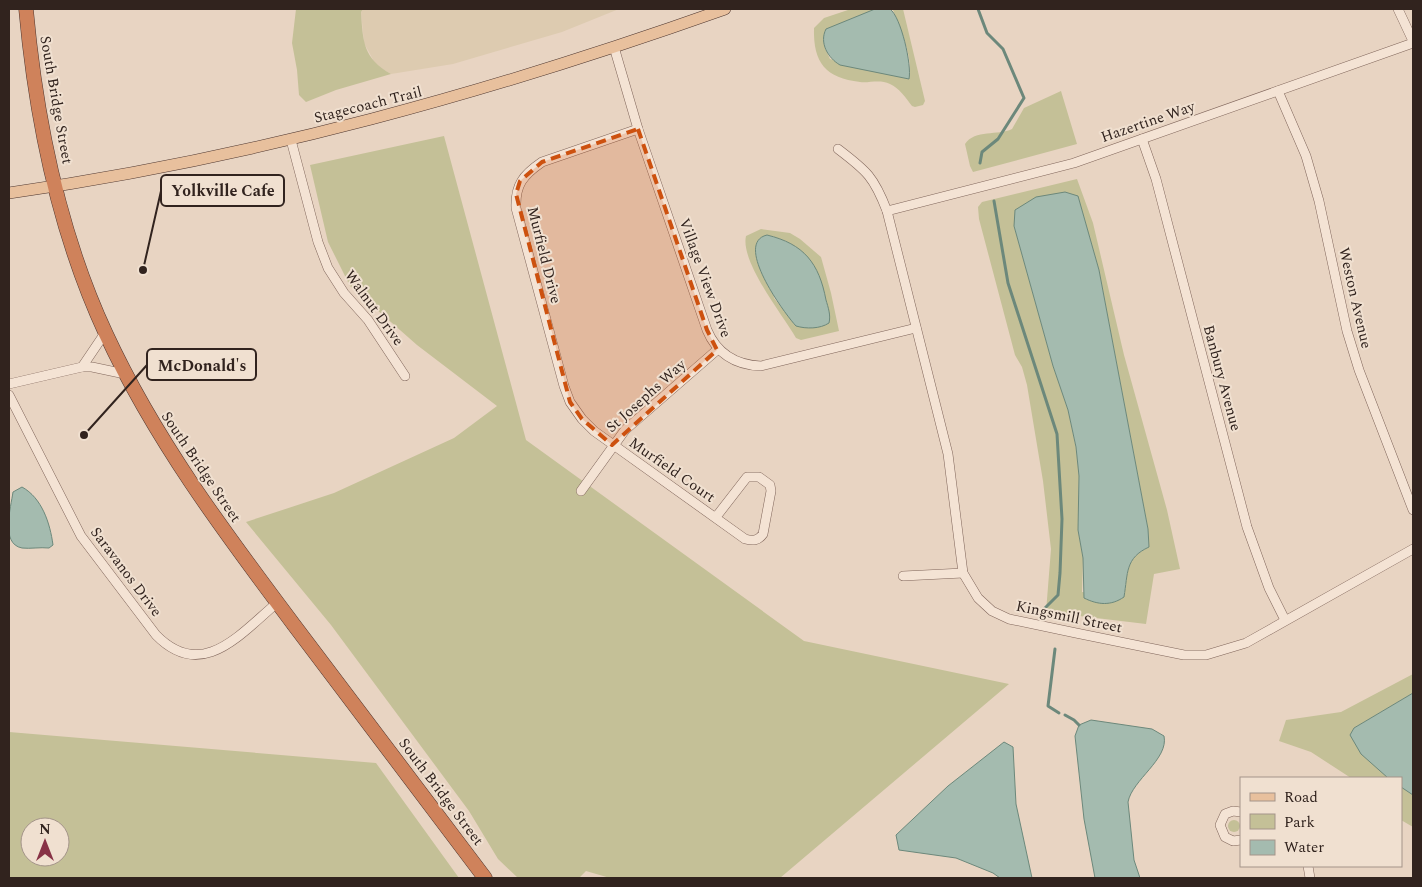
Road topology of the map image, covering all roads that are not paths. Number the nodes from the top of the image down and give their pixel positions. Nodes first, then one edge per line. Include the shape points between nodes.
1 (26, 9) edge
2 (725, 9) edge
3 (1398, 9) edge
4 (1413, 42) edge
5 (614, 47) junction
6 (1278, 91) junction
7 (638, 129) junction
8 (1142, 139) junction
9 (291, 140) junction
10 (838, 149) dead end
11 (55, 187) junction
12 (9, 193) edge
13 (887, 211) junction
14 (916, 328) junction
15 (105, 333) junction
16 (717, 350) junction
17 (82, 367) junction
18 (125, 374) junction
19 (405, 376) dead end
20 (9, 384) edge
21 (9, 395) edge
22 (612, 445) junction
23 (582, 491) dead end
24 (1413, 510) edge
25 (716, 518) junction
26 (1413, 549) edge
27 (963, 572) junction
28 (903, 576) dead end
29 (277, 603) junction
30 (1285, 620) junction
31 (1240, 812) edge
32 (1240, 840) edge
33 (485, 878) edge

1 - 11 highway, South Bridge Street via 32,64
2 - 5 main road, Stagecoach Trail
3 - 4 street
4 - 6 street, Hazertine Way
5 - 7 street, Village View Drive
5 - 9 main road, Stagecoach Trail via 409,111
6 - 8 street, Hazertine Way
6 - 24 street, Weston Avenue via 1306,156 1315,187 1347,331 1359,370
7 - 16 street, Village View Drive via 707,330
7 - 22 street, Murfield Drive via 542,162 528,171 516,194 519,217 570,402 582,419
8 - 13 street, Hazertine Way via 1048,170
8 - 30 street, Banbury Avenue via 1157,183 1247,527 1268,587
9 - 11 main road, Stagecoach Trail
9 - 19 street, Walnut Drive via 328,268
10 - 13 street, Kingsmill Street via 868,172
11 - 12 main road, Stagecoach Trail
11 - 15 highway, South Bridge Street via 75,256
13 - 14 street, Kingsmill Street
14 - 16 street, Village View Drive via 761,366 738,362
14 - 27 street, Kingsmill Street via 948,454
15 - 17 street
15 - 18 highway, South Bridge Street
16 - 22 street, St Josephs Way
17 - 18 street
17 - 20 street
18 - 29 highway, South Bridge Street via 172,454
21 - 29 street, Saravanos Drive via 81,536 156,635 170,648 196,656 213,652 225,646
22 - 23 street, St Josephs Way
22 - 25 street, Murfield Court
25 - 25 street, Murfield Court via 746,539 759,539 763,534 770,485 758,477 747,477
26 - 30 street, Kingsmill Street
27 - 28 street
27 - 30 street, Kingsmill Street via 978,598 992,611 1009,619 1184,655 1225,651 1246,643
29 - 33 highway, South Bridge Street
31 - 32 street via 1225,814 1220,826 1225,837

